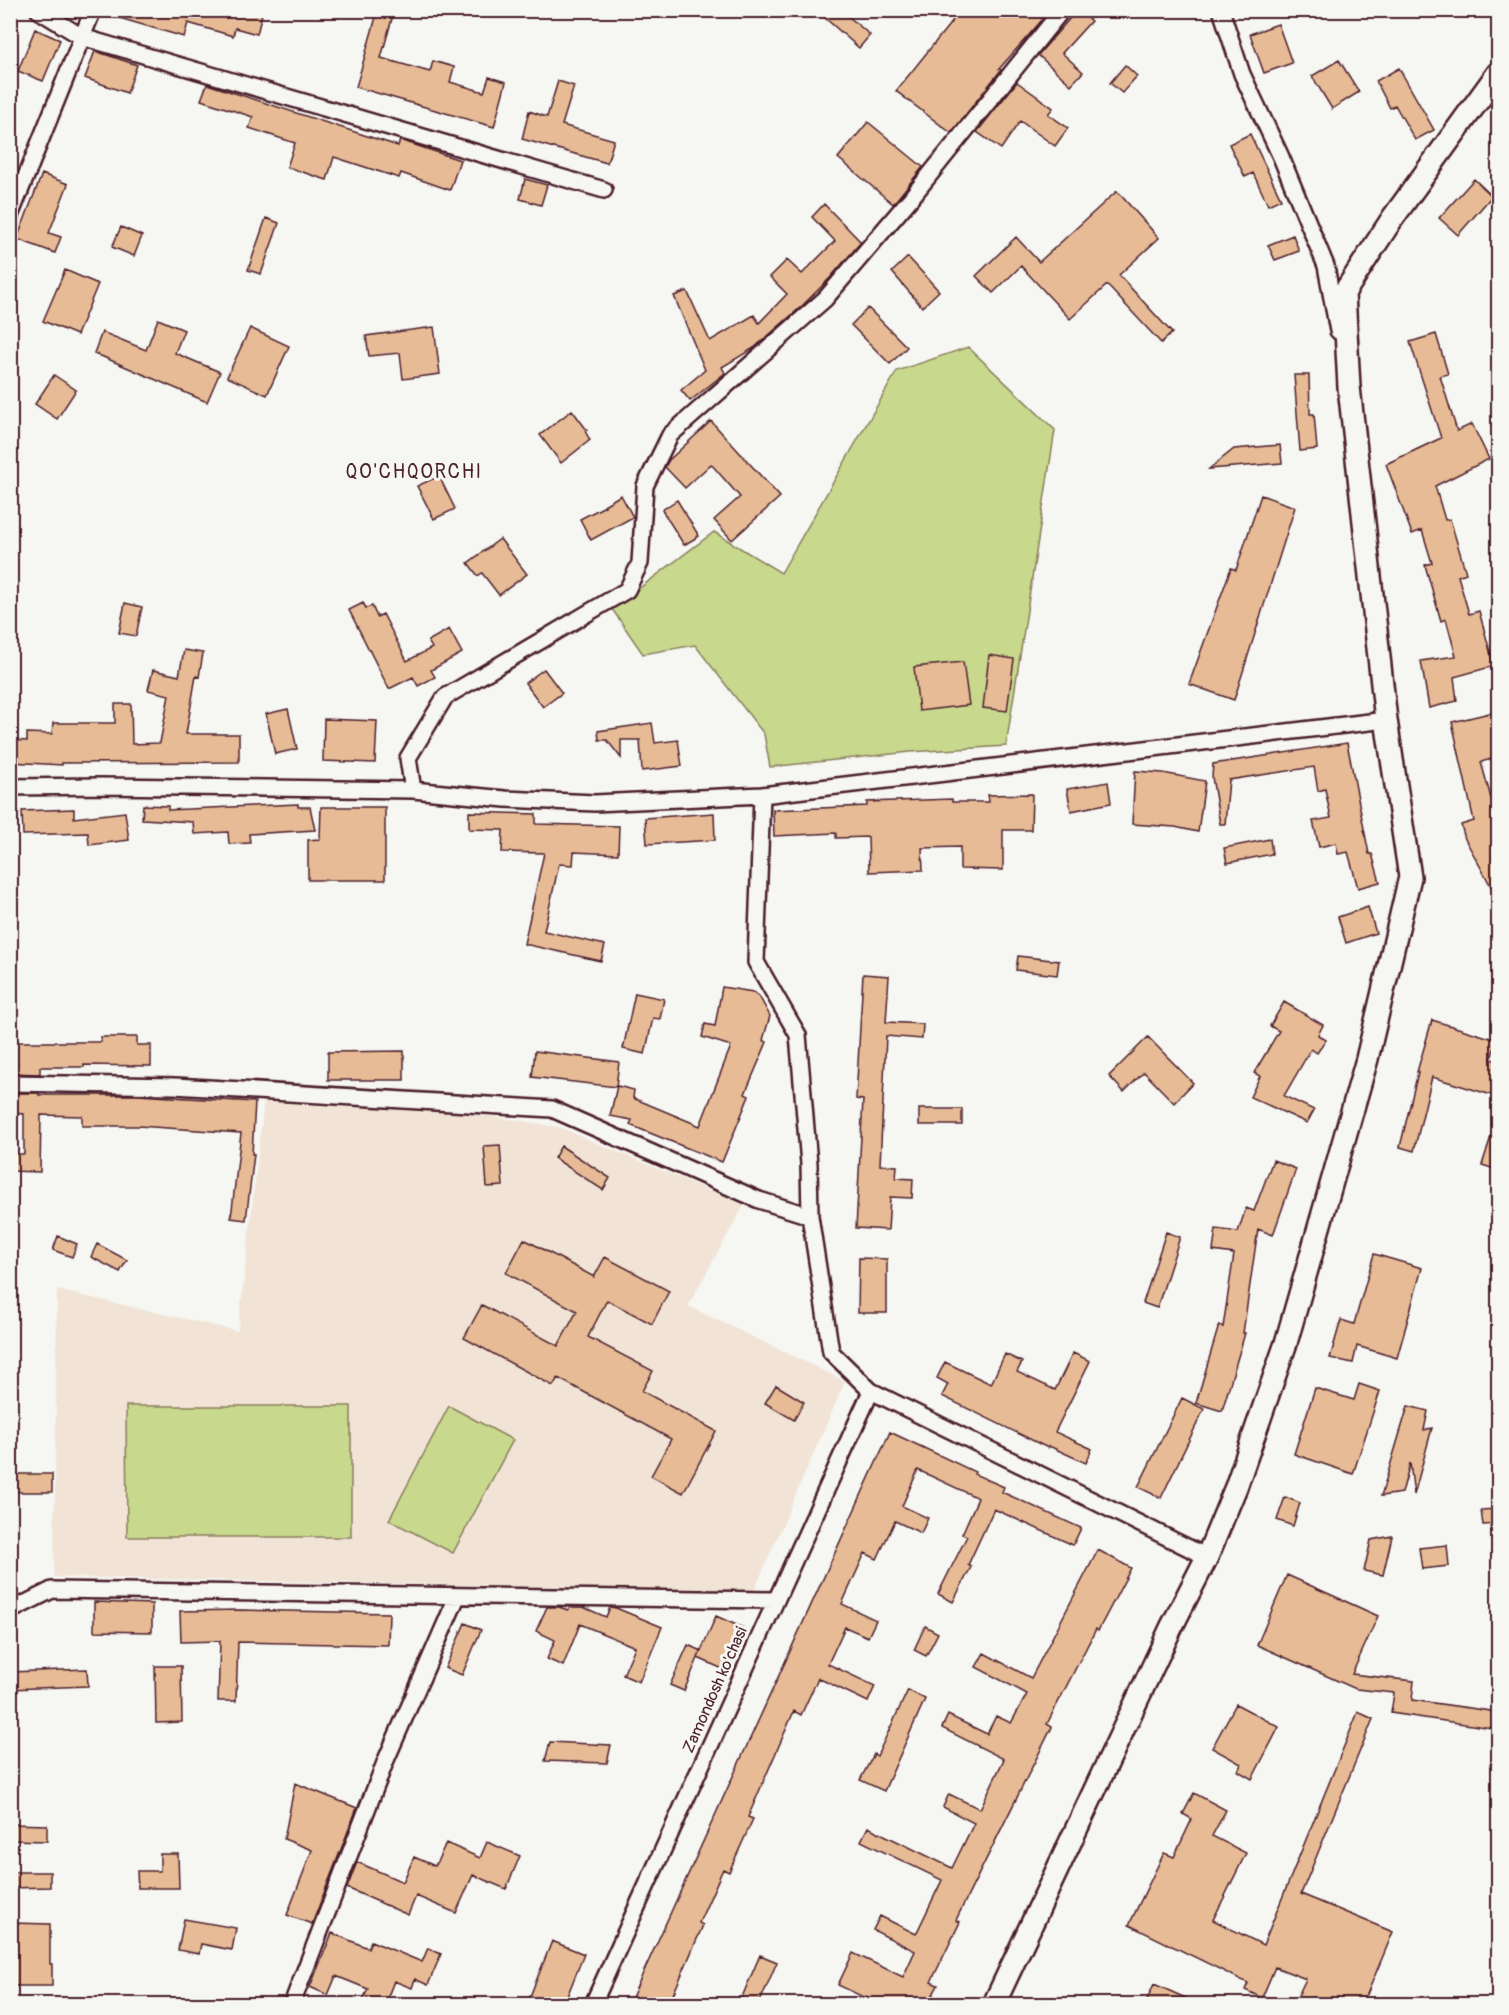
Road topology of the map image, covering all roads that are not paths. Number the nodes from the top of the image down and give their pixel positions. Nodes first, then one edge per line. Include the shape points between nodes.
1 (38, 10) edge
2 (93, 10) edge
3 (1062, 10) edge
4 (1221, 10) edge
5 (82, 37) junction
6 (1498, 73) edge
7 (604, 190) dead end
8 (10, 216) edge
9 (1349, 387) junction
10 (1386, 720) junction
11 (10, 787) edge
12 (413, 790) junction
13 (762, 795) junction
14 (10, 1083) edge
15 (810, 1216) junction
16 (871, 1391) junction
17 (1208, 1557) junction
18 (457, 1597) junction
19 (775, 1600) junction
20 (10, 1611) edge
21 (292, 2004) edge
22 (593, 2004) edge
23 (994, 2004) edge

1 - 5 street
2 - 5 street
3 - 12 street via 912,198 825,299 670,435 645,486 640,563 627,590 445,698 408,758
4 - 9 street via 1242,74 1326,266
5 - 7 street
5 - 8 street
6 - 9 main road via 1392,219 1344,293
9 - 10 main road
10 - 13 street
10 - 17 main road via 1410,877 1367,1059 1293,1321
11 - 12 street
12 - 13 street via 595,803
13 - 15 street via 756,962 798,1035
14 - 15 street via 175,1086 552,1109 759,1200
15 - 16 street via 831,1352
16 - 17 street
16 - 19 street, Zamondosh ko'chasi
17 - 23 main road via 1170,1628
18 - 19 street
18 - 20 street via 52,1590
18 - 21 street via 386,1760
19 - 22 street, Zamondosh ko'chasi

